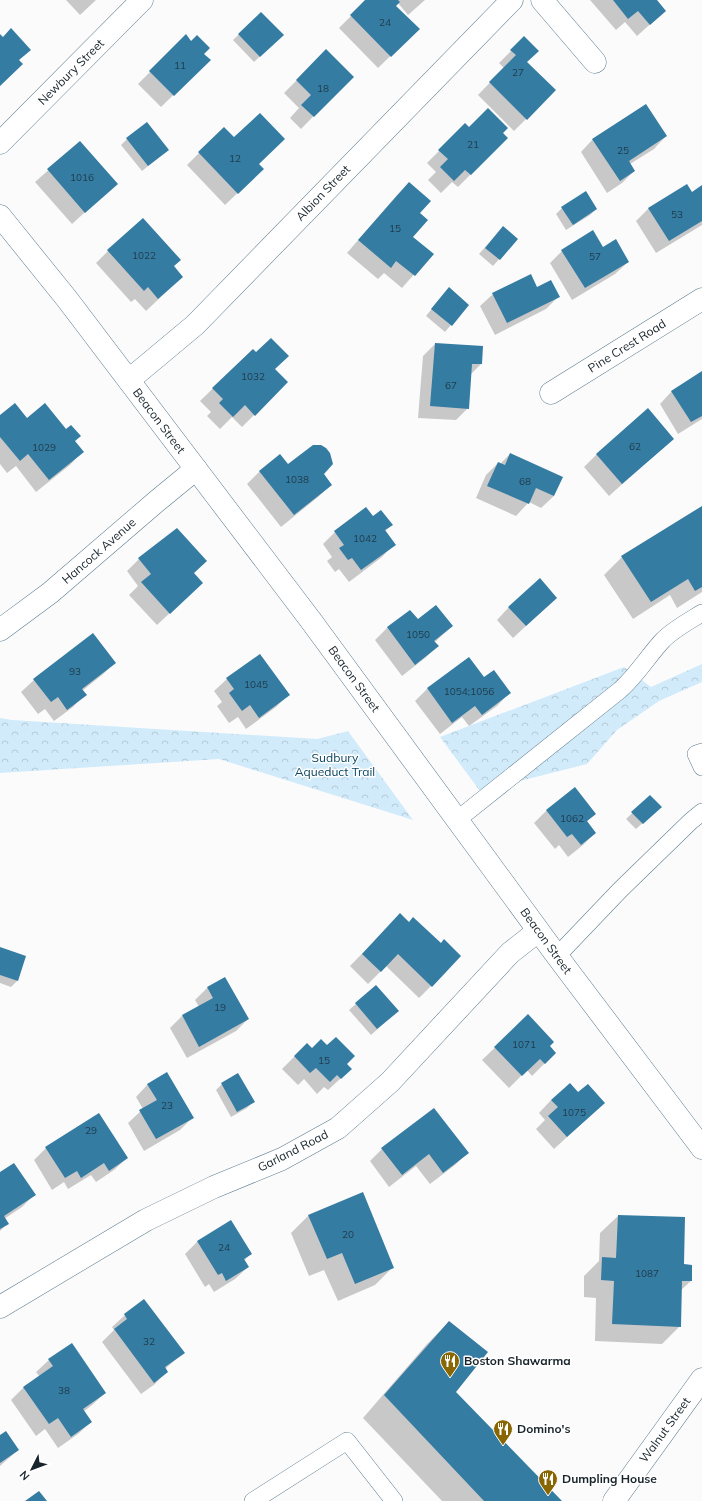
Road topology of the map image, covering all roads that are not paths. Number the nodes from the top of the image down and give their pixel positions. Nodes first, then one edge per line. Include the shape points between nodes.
1 (142, 0) edge
2 (512, 0) edge
3 (542, 0) edge
4 (595, 62) dead end
5 (0, 143) edge
6 (0, 216) edge
7 (702, 300) edge
8 (129, 380) junction
9 (551, 393) dead end
10 (196, 469) junction
11 (702, 613) edge
12 (0, 630) edge
13 (702, 752) edge
14 (702, 767) edge
15 (702, 812) edge
16 (457, 820) junction
17 (538, 931) junction
18 (557, 956) junction
19 (701, 1150) edge
20 (0, 1307) edge
21 (701, 1377) edge
22 (253, 1501) edge
23 (394, 1501) edge
24 (614, 1501) edge

1 - 5 street, Newbury Street
2 - 8 street, Albion Street via 195,325
3 - 4 street
6 - 8 street, Beacon Street via 68,299
7 - 9 street, Pine Crest Road
8 - 10 street, Beacon Street
10 - 12 street, Hancock Avenue via 50,593
10 - 16 street, Beacon Street
11 - 16 lane via 663,640 637,674 620,690
13 - 14 lane via 696,754
15 - 18 lane via 620,890
16 - 17 street, Beacon Street
17 - 18 street, Beacon Street
17 - 20 street, Garland Road via 510,952 390,1082 338,1128 282,1159 214,1187 146,1220
18 - 19 street, Beacon Street
21 - 24 street, Walnut Street
22 - 23 lane via 348,1441

